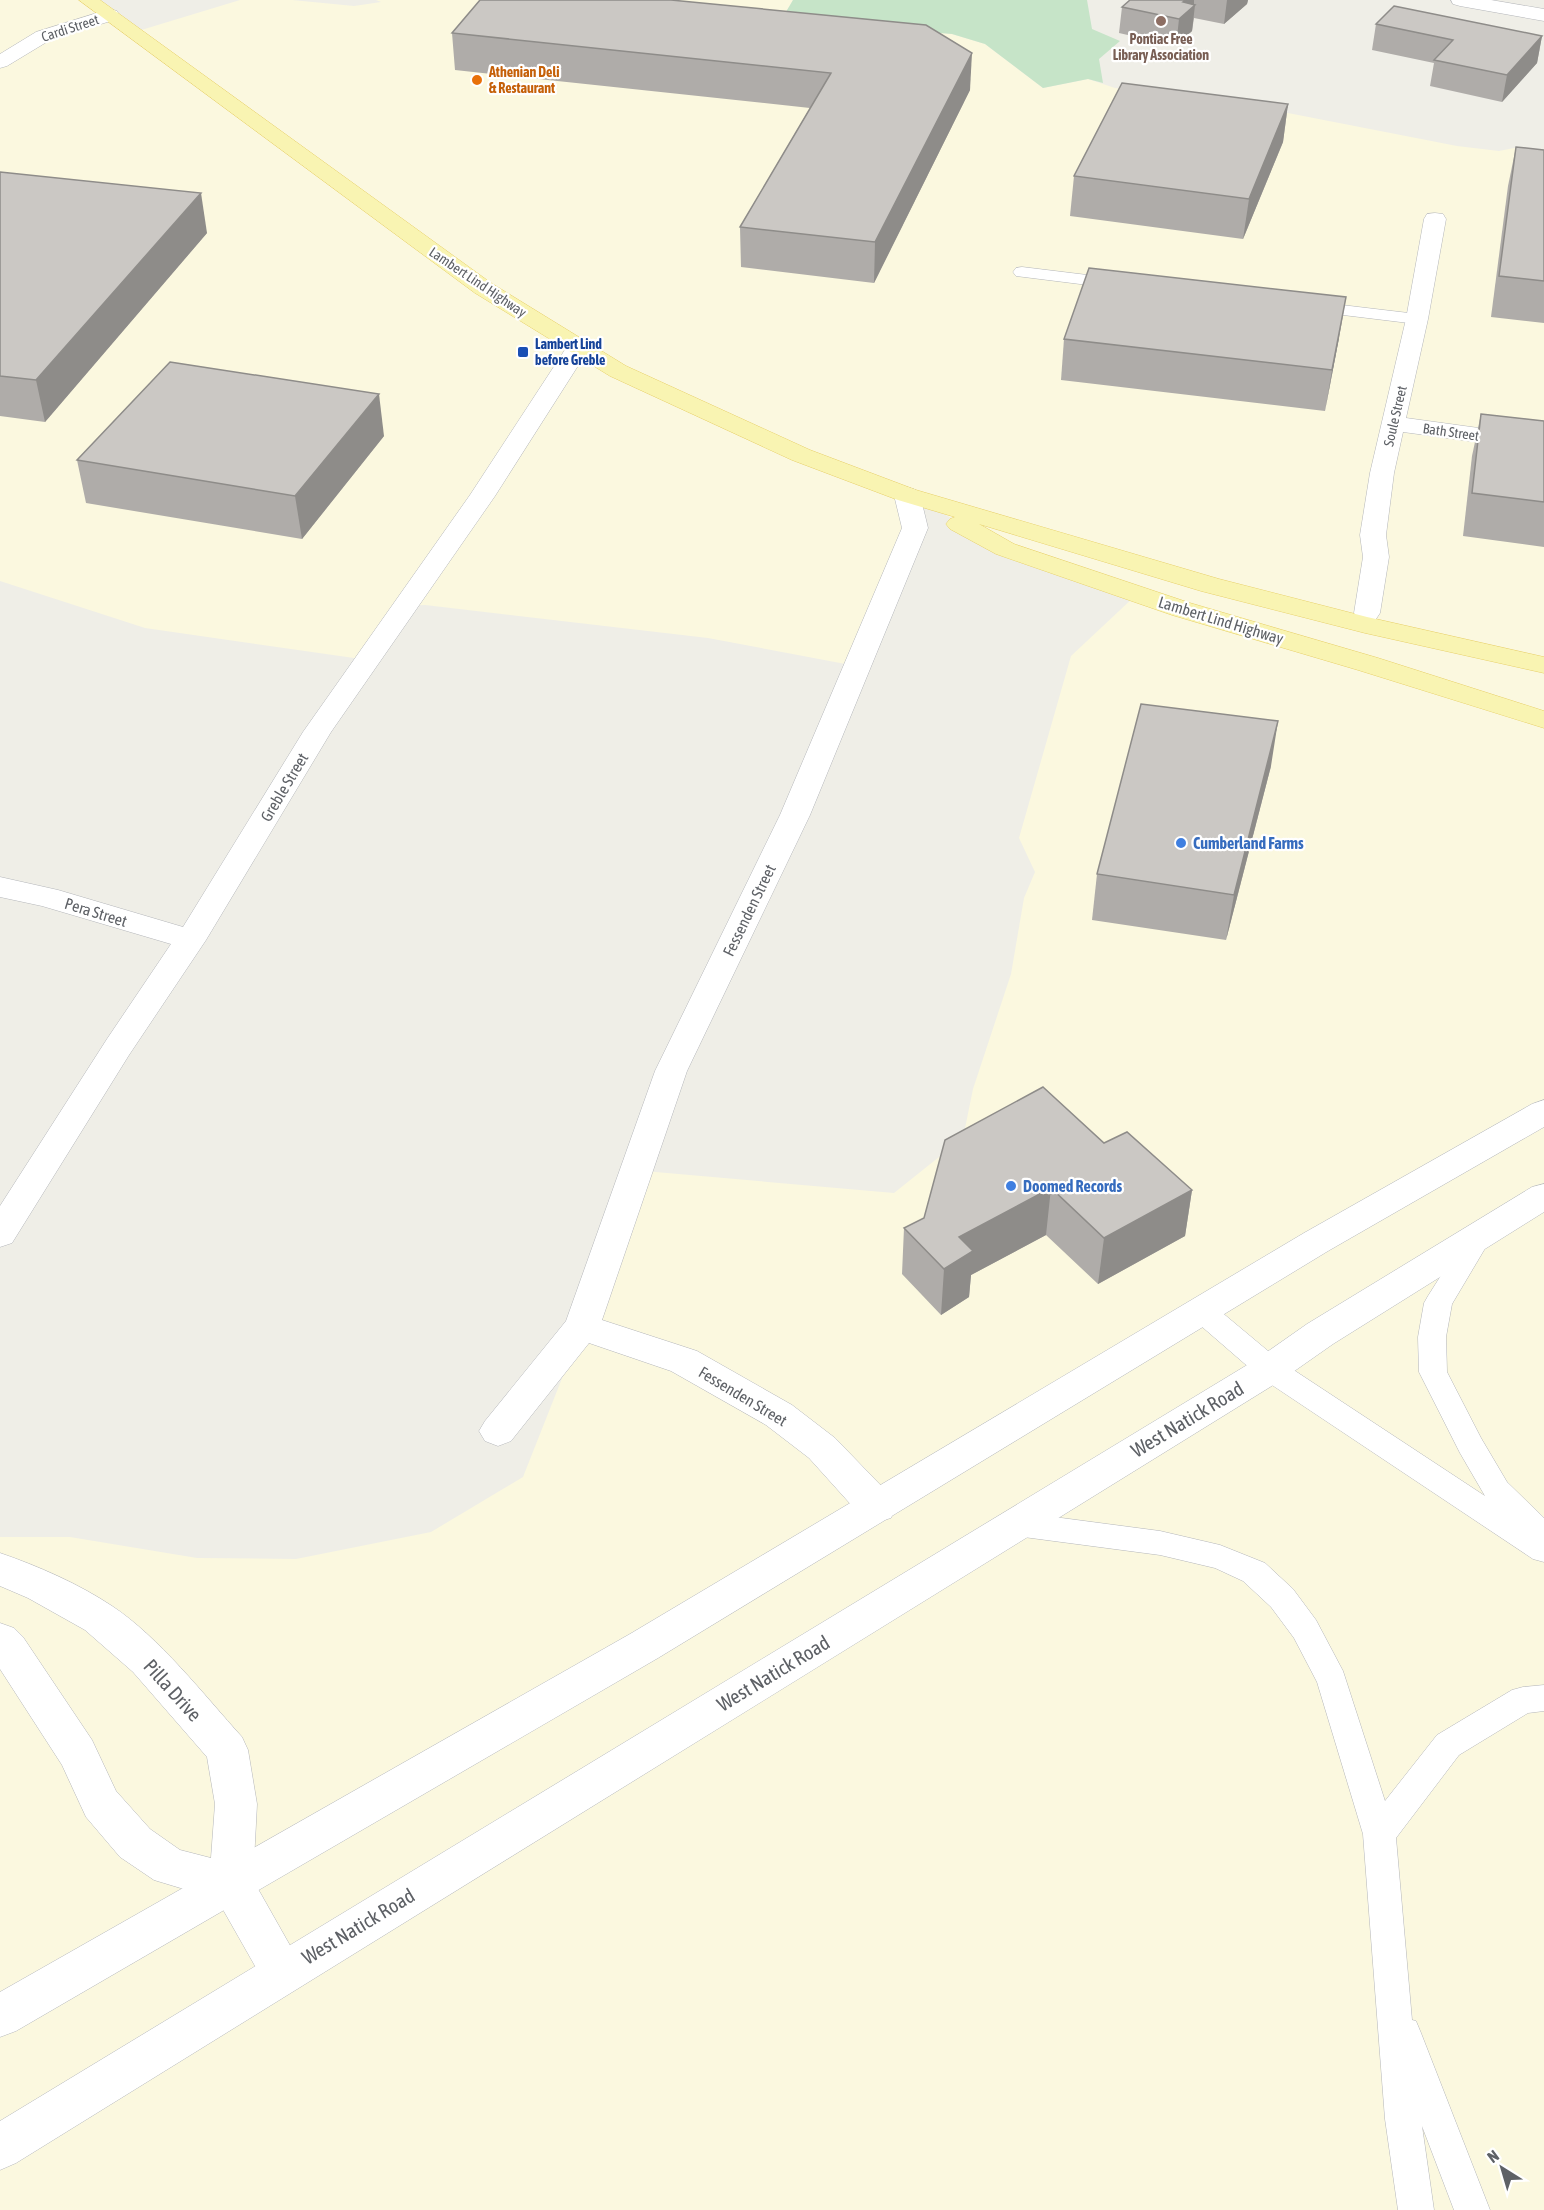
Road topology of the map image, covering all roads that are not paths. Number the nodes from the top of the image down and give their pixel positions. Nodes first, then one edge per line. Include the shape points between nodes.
1 (88, 0) edge
2 (1460, 0) edge
3 (110, 15) junction
4 (1544, 15) edge
5 (0, 62) edge
6 (1435, 219) dead end
7 (1022, 272) dead end
8 (1138, 286) edge
9 (1289, 304) edge
10 (1417, 319) junction
11 (579, 347) junction
12 (1395, 424) junction
13 (1544, 444) edge
14 (908, 495) junction
15 (1367, 613) dead end
16 (1544, 666) edge
17 (1544, 720) edge
18 (0, 887) edge
19 (191, 940) junction
20 (1544, 1112) edge
21 (1544, 1196) edge
22 (0, 1234) edge
23 (1480, 1234) junction
24 (1203, 1312) junction
25 (582, 1327) junction
26 (1270, 1369) junction
27 (498, 1431) dead end
28 (877, 1507) junction
29 (1016, 1524) junction
30 (1544, 1538) edge
31 (1544, 1550) edge
32 (0, 1569) edge
33 (0, 1640) edge
34 (1544, 1698) edge
35 (1379, 1834) junction
36 (231, 1883) junction
37 (283, 1972) junction
38 (1394, 2005) junction
39 (0, 2016) edge
40 (0, 2147) edge
41 (1416, 2210) edge
42 (1472, 2210) edge

1 - 3 main road, Lambert Lind Highway
2 - 4 street
3 - 5 street, Cardi Street via 43,36
3 - 11 main road, Lambert Lind Highway via 483,288
6 - 10 street, Soule Street
7 - 8 lane
9 - 10 lane
10 - 12 street, Soule Street
11 - 14 main road, Lambert Lind Highway via 618,371 801,455
11 - 19 street, Greble Street via 482,496 317,732
12 - 13 street, Bath Street
12 - 15 street, Soule Street via 1373,529 1376,557
14 - 16 main road, Lambert Lind Highway via 1210,585
14 - 17 main road, Lambert Lind Highway via 1005,549 1181,609
14 - 25 street, Fessenden Street via 915,528 795,815 671,1071
18 - 19 street, Pera Street
19 - 22 street, Greble Street
20 - 24 street via 1316,1242
21 - 23 street, West Natick Road
23 - 26 street, West Natick Road
23 - 30 lane via 1438,1303 1432,1337 1433,1372 1497,1490
24 - 26 lane
24 - 28 street
25 - 27 street, Fessenden Street
25 - 28 street, Fessenden Street via 684,1361 779,1415 822,1448
26 - 29 street, West Natick Road
26 - 31 lane
28 - 36 street
29 - 35 lane via 1160,1543 1220,1557 1254,1572 1282,1598 1305,1629 1332,1680
29 - 37 street, West Natick Road
32 - 36 street, Pilla Drive via 99,1618 147,1660 227,1750 236,1804
33 - 36 street via 77,1753 101,1804 135,1843 169,1866
34 - 35 lane via 1523,1700 1448,1745
35 - 38 lane
36 - 37 street
36 - 39 street
37 - 40 street, West Natick Road
38 - 41 lane via 1403,2119
38 - 42 lane

